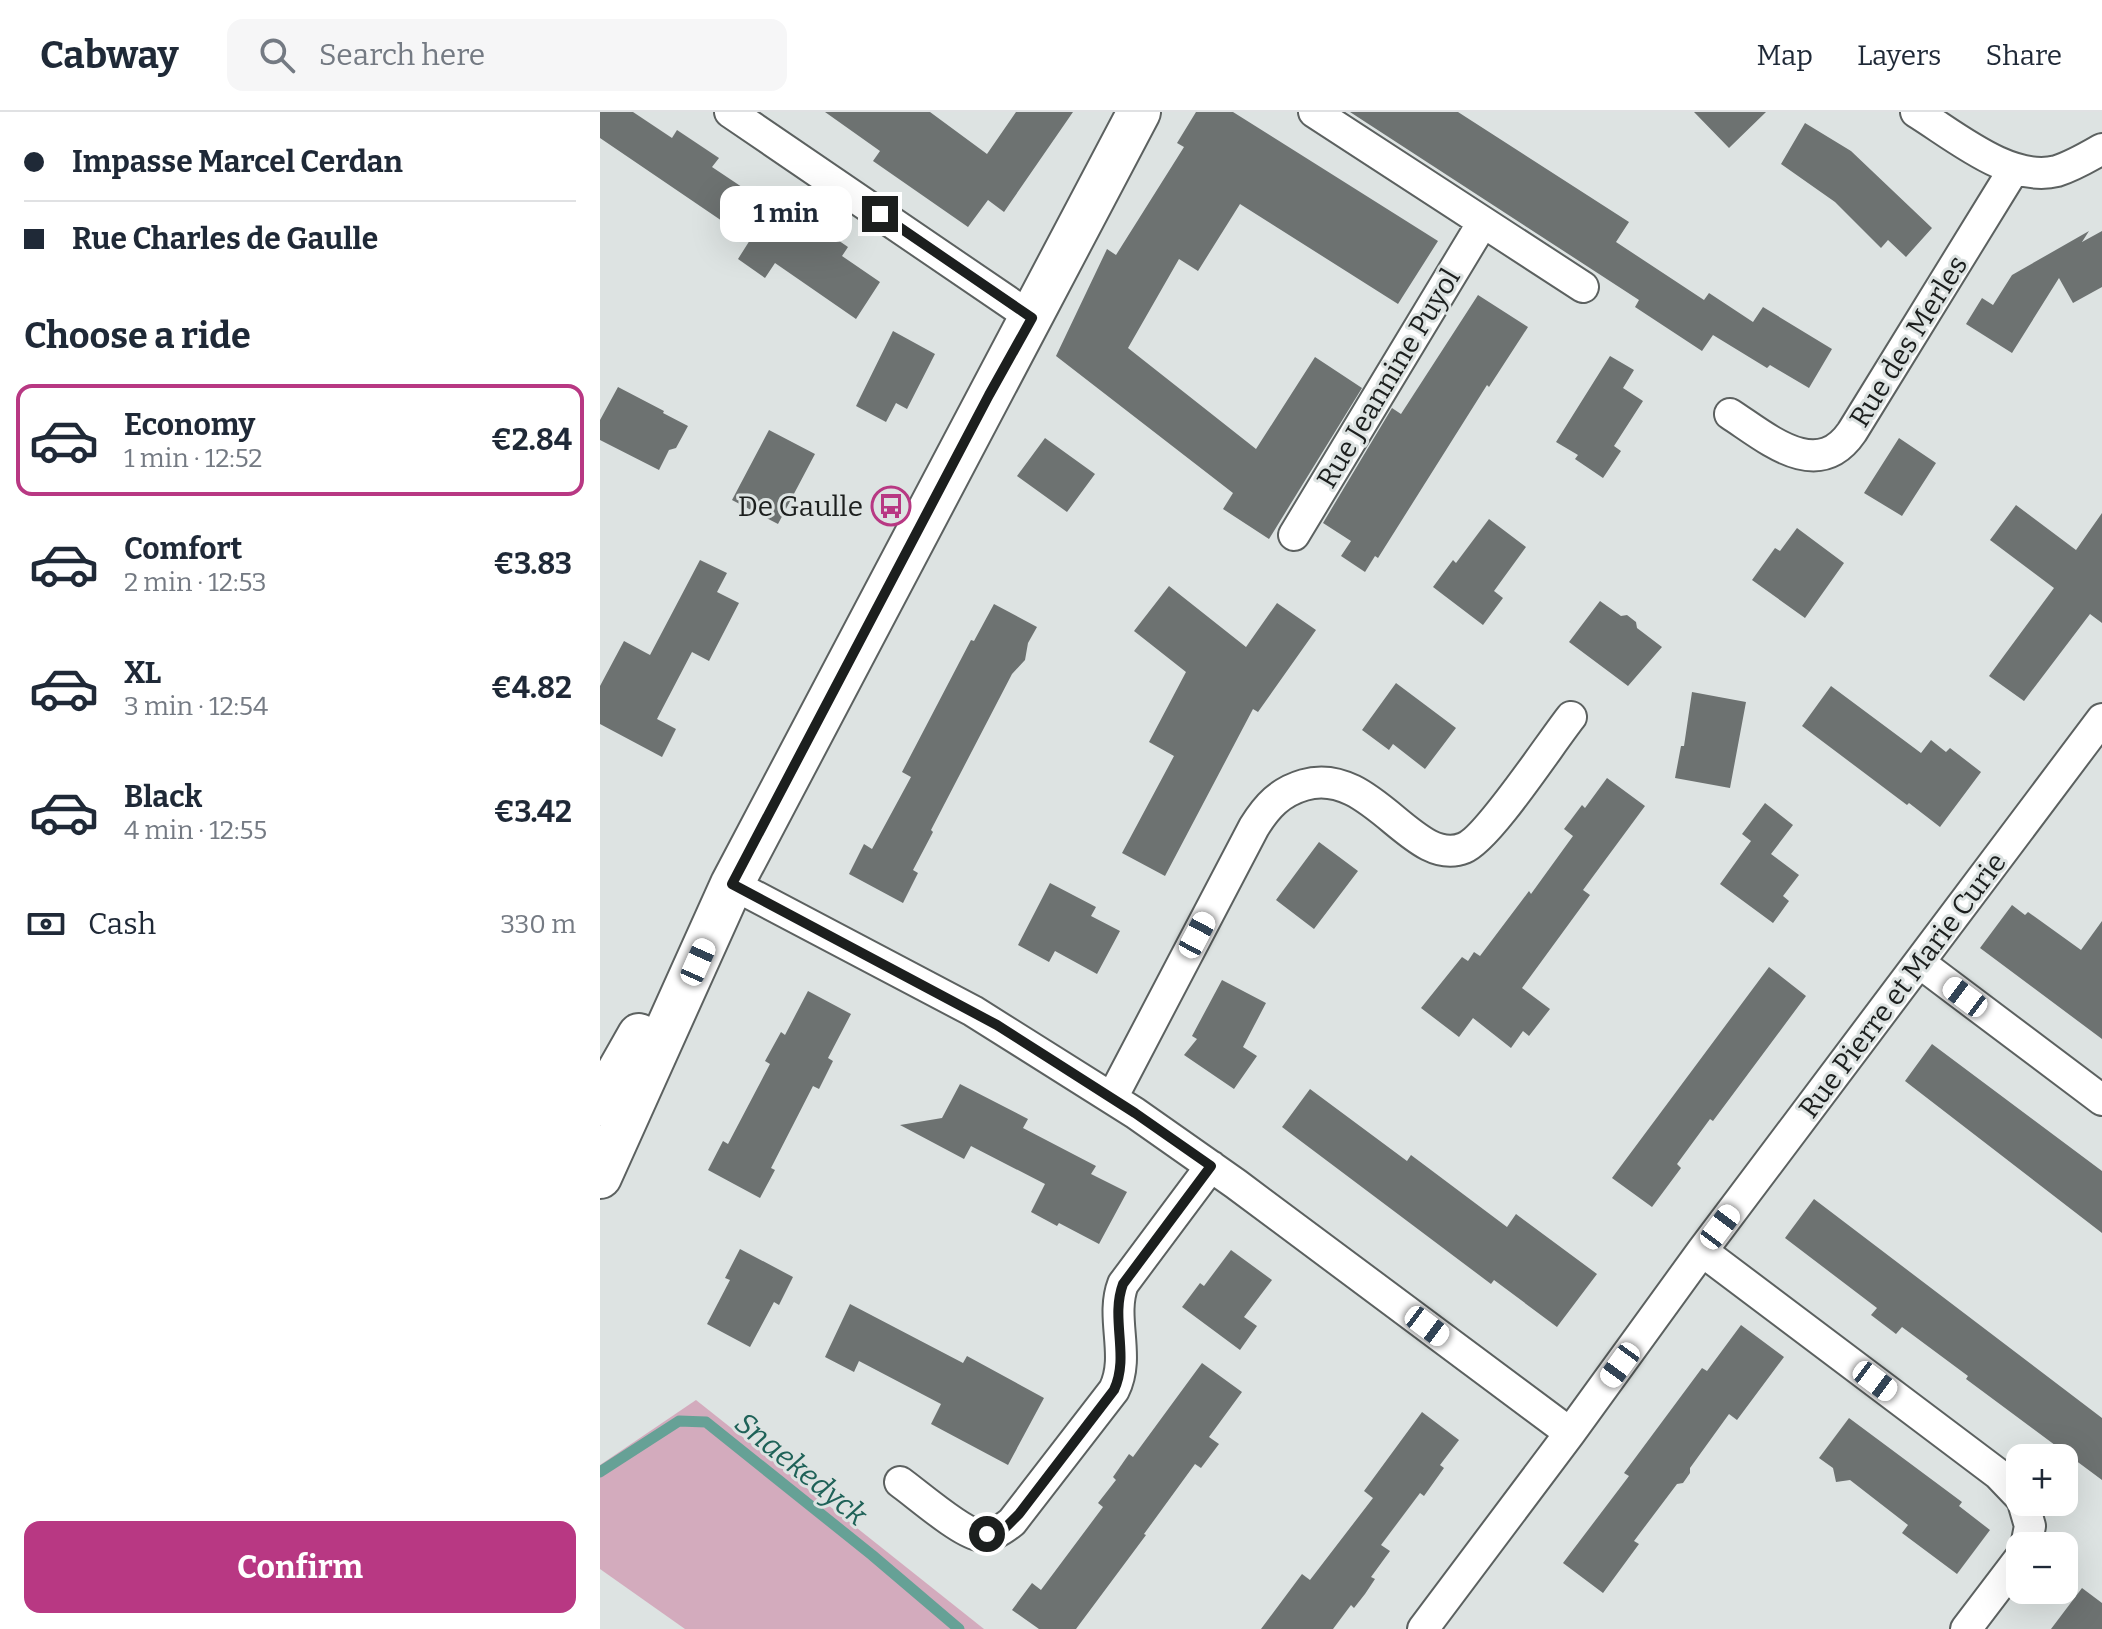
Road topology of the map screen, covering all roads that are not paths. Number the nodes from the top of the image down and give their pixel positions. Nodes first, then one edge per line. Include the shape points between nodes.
1 (730, 112) edge
2 (1139, 112) edge
3 (1314, 112) edge
4 (1916, 112) edge
5 (2102, 149) edge
6 (2014, 169) junction
7 (1483, 222) junction
8 (1583, 287) dead end
9 (1032, 318) junction
10 (1730, 414) dead end
11 (1294, 535) dead end
12 (1571, 717) dead end
13 (2102, 719) edge
14 (732, 884) junction
15 (1920, 963) junction
16 (1112, 1098) junction
17 (2102, 1100) edge
18 (600, 1104) edge
19 (1211, 1166) junction
20 (600, 1177) edge
21 (1702, 1251) junction
22 (1570, 1433) junction
23 (900, 1482) dead end
24 (2006, 1482) edge
25 (2006, 1576) edge
26 (1423, 1629) edge
27 (1966, 1629) edge

1 - 9 street
2 - 9 street
3 - 7 street
4 - 6 street
5 - 6 street via 2059,170
6 - 10 street, Rue des Merles via 1840,447 1801,455
7 - 8 street
7 - 11 street, Rue Jeannine Puyol
9 - 14 street
12 - 16 street via 1481,838 1459,850 1443,852 1429,846 1361,796 1332,782 1309,784 1277,798 1254,827
13 - 15 street, Rue Pierre et Marie Curie
14 - 16 street via 962,1005
14 - 18 street
14 - 20 street
15 - 17 street
15 - 21 street, Rue Pierre et Marie Curie
16 - 19 street
19 - 22 street
19 - 23 street via 1123,1284 1121,1372 1114,1390 1012,1522 997,1533 978,1535
21 - 22 street, Rue Pierre et Marie Curie
21 - 24 street
22 - 26 street, Rue Pierre et Marie Curie
25 - 27 street

